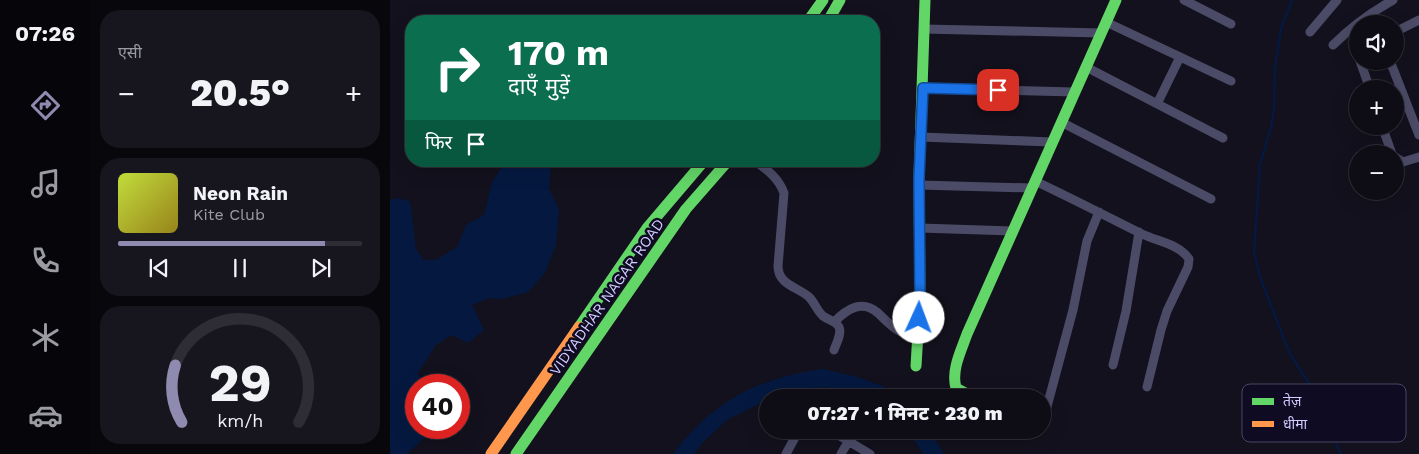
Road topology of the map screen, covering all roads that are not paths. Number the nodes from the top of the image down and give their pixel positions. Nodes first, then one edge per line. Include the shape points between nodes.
1 (823, 0) edge
2 (840, 0) edge
3 (925, 0) edge
4 (1116, 0) edge
5 (1184, 0) edge
6 (1338, 0) edge
7 (1393, 0) edge
8 (812, 15) edge
9 (831, 15) edge
10 (1419, 20) edge
11 (1231, 24) dead end
12 (1104, 27) junction
13 (1404, 28) edge
14 (924, 29) junction
15 (1310, 32) dead end
16 (1333, 45) dead end
17 (1180, 57) junction
18 (1086, 68) junction
19 (1394, 70) edge
20 (1232, 81) dead end
21 (923, 88) junction
22 (1074, 92) junction
23 (1157, 104) junction
24 (1061, 122) junction
25 (1419, 135) edge
26 (921, 137) junction
27 (1222, 138) dead end
28 (1052, 142) junction
29 (1419, 158) edge
30 (1404, 162) edge
31 (698, 167) edge
32 (723, 167) edge
33 (764, 167) edge
34 (1033, 184) junction
35 (919, 185) junction
36 (1211, 199) dead end
37 (1099, 212) junction
38 (920, 228) junction
39 (1012, 231) junction
40 (1139, 232) junction
41 (834, 322) junction
42 (918, 337) junction
43 (834, 350) dead end
44 (1112, 365) dead end
45 (916, 366) dead end
46 (1147, 388) dead end
47 (958, 389) edge
48 (1051, 392) edge
49 (794, 439) edge
50 (844, 439) edge
51 (848, 442) junction
52 (491, 454) edge
53 (516, 454) edge
54 (786, 454) edge
55 (841, 454) edge
56 (870, 454) edge

1 - 8 street
2 - 9 street
3 - 14 street
4 - 12 street
5 - 11 street
6 - 15 street
7 - 16 street via 1365,16
10 - 13 street
12 - 14 street
12 - 17 street
12 - 18 street
14 - 21 street
17 - 20 street
17 - 23 street
18 - 22 street
18 - 23 street
19 - 25 street
21 - 22 street
21 - 26 street
22 - 24 street
23 - 27 street
24 - 28 street
24 - 36 street
26 - 28 street
26 - 35 street
28 - 34 street
29 - 30 street
31 - 52 street via 647,228
32 - 53 street, VIDYADHAR NAGAR ROAD via 686,209
33 - 41 street via 781,185 784,193 778,266 780,278 806,294 820,313
34 - 35 street
34 - 37 street
34 - 39 street
35 - 38 street
37 - 40 street
37 - 48 street via 1087,241
38 - 39 street
38 - 42 street
39 - 47 street via 967,334 954,372
40 - 44 street via 1126,311
40 - 46 street via 1174,246 1189,259 1161,330
41 - 42 street via 852,307 866,307 877,312 897,330
41 - 43 street via 840,333
42 - 45 street
49 - 54 street
50 - 51 street
51 - 55 street
51 - 56 street

